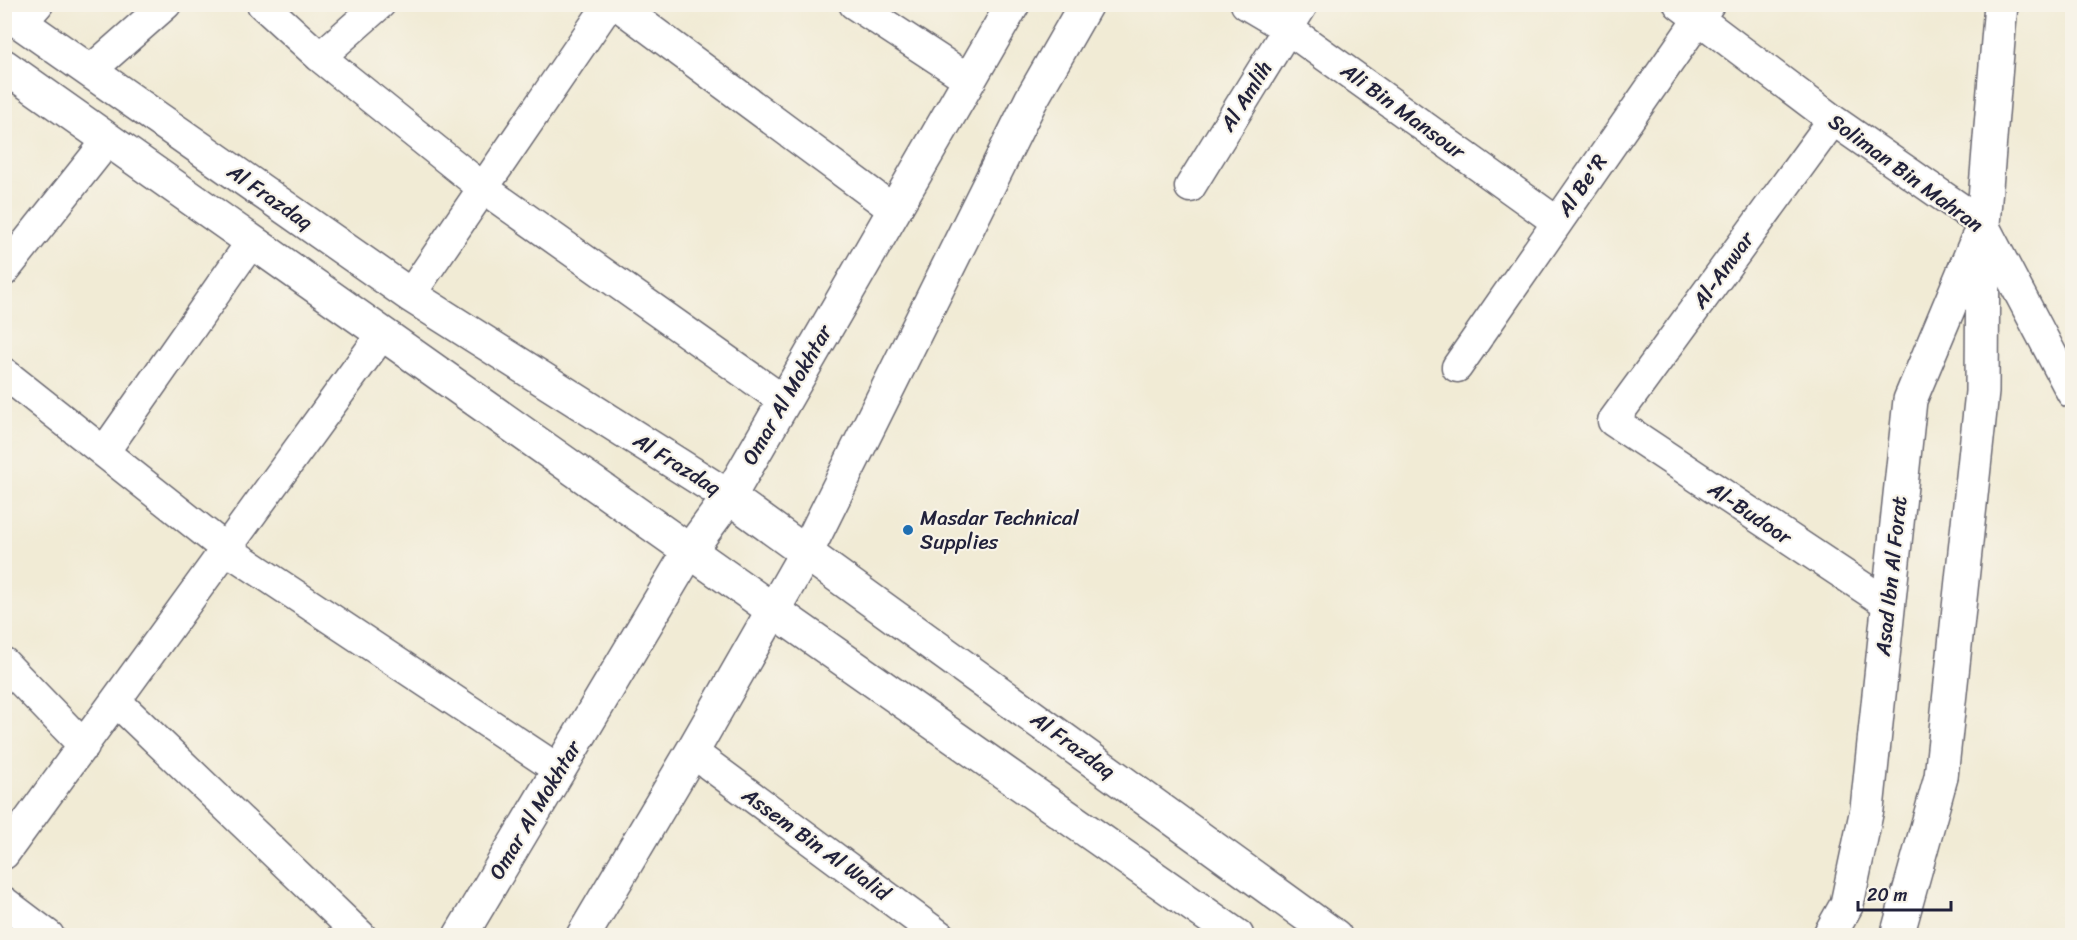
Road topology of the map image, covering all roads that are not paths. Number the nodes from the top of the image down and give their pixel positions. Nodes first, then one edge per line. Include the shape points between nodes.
1 (166, 4) edge
2 (262, 4) edge
3 (380, 4) edge
4 (609, 4) edge
5 (616, 4) edge
6 (854, 4) edge
7 (1013, 4) edge
8 (1086, 4) edge
9 (1246, 4) edge
10 (2001, 4) edge
11 (1696, 9) edge
12 (21, 13) edge
13 (1295, 16) edge
14 (320, 57) junction
15 (4, 66) edge
16 (90, 71) junction
17 (970, 80) junction
18 (1833, 120) junction
19 (108, 140) junction
20 (1190, 187) dead end
21 (483, 188) junction
22 (894, 210) junction
23 (1557, 222) junction
24 (1983, 224) junction
25 (252, 241) junction
26 (4, 272) edge
27 (410, 295) junction
28 (383, 333) junction
29 (1457, 367) dead end
30 (4, 373) edge
31 (2073, 393) edge
32 (784, 401) junction
33 (1612, 421) joint
34 (104, 452) junction
35 (729, 497) junction
36 (226, 549) junction
37 (690, 550) junction
38 (807, 551) junction
39 (1888, 604) junction
40 (773, 610) junction
41 (4, 663) edge
42 (116, 701) junction
43 (84, 746) junction
44 (692, 752) junction
45 (559, 770) junction
46 (4, 854) edge
47 (4, 902) edge
48 (49, 936) edge
49 (362, 936) edge
50 (460, 936) edge
51 (583, 936) edge
52 (940, 936) edge
53 (1237, 936) edge
54 (1335, 936) edge
55 (1829, 936) edge
56 (1897, 936) edge

1 - 16 street
2 - 14 street
3 - 14 street
4 - 21 street
5 - 22 street
6 - 17 street
7 - 17 street, Omar Al Mokhtar
8 - 38 street via 1031,100
9 - 13 street, Ali Bin Mansour
10 - 24 street, Asad Ibn Al Forat
11 - 18 street, Soliman Bin Mahran
11 - 23 street, Al Be'R
12 - 16 street, Al Frazdaq
13 - 20 street, Al Amlih
13 - 23 street, Ali Bin Mansour
14 - 21 street
15 - 19 street
16 - 27 street, Al Frazdaq
17 - 22 street, Omar Al Mokhtar
18 - 24 street, Soliman Bin Mahran
18 - 33 street, Al-Anwar
19 - 25 street
19 - 26 street
21 - 27 street
21 - 32 street
22 - 32 street, Omar Al Mokhtar
23 - 29 street, Al Be'R
24 - 31 street, Soliman Bin Mahran
24 - 39 street, Asad Ibn Al Forat via 1910,400
24 - 56 street, Asad Ibn Al Forat via 1982,392 1941,777
25 - 28 street
25 - 34 street
27 - 35 street, Al Frazdaq
28 - 36 street
28 - 37 street
30 - 34 street
32 - 35 street, Omar Al Mokhtar
33 - 39 street, Al-Budoor
34 - 36 street
35 - 37 street, Omar Al Mokhtar
35 - 38 street, Al Frazdaq
36 - 42 street
36 - 45 street
37 - 40 street
37 - 45 street, Omar Al Mokhtar
38 - 40 street
38 - 54 street, Al Frazdaq
39 - 55 street, Asad Ibn Al Forat via 1867,809 1847,904
40 - 44 street
40 - 53 street
41 - 43 street
42 - 43 street
42 - 49 street
43 - 46 street
44 - 51 street
44 - 52 street, Assem Bin Al Walid
45 - 50 street, Omar Al Mokhtar
47 - 48 street

